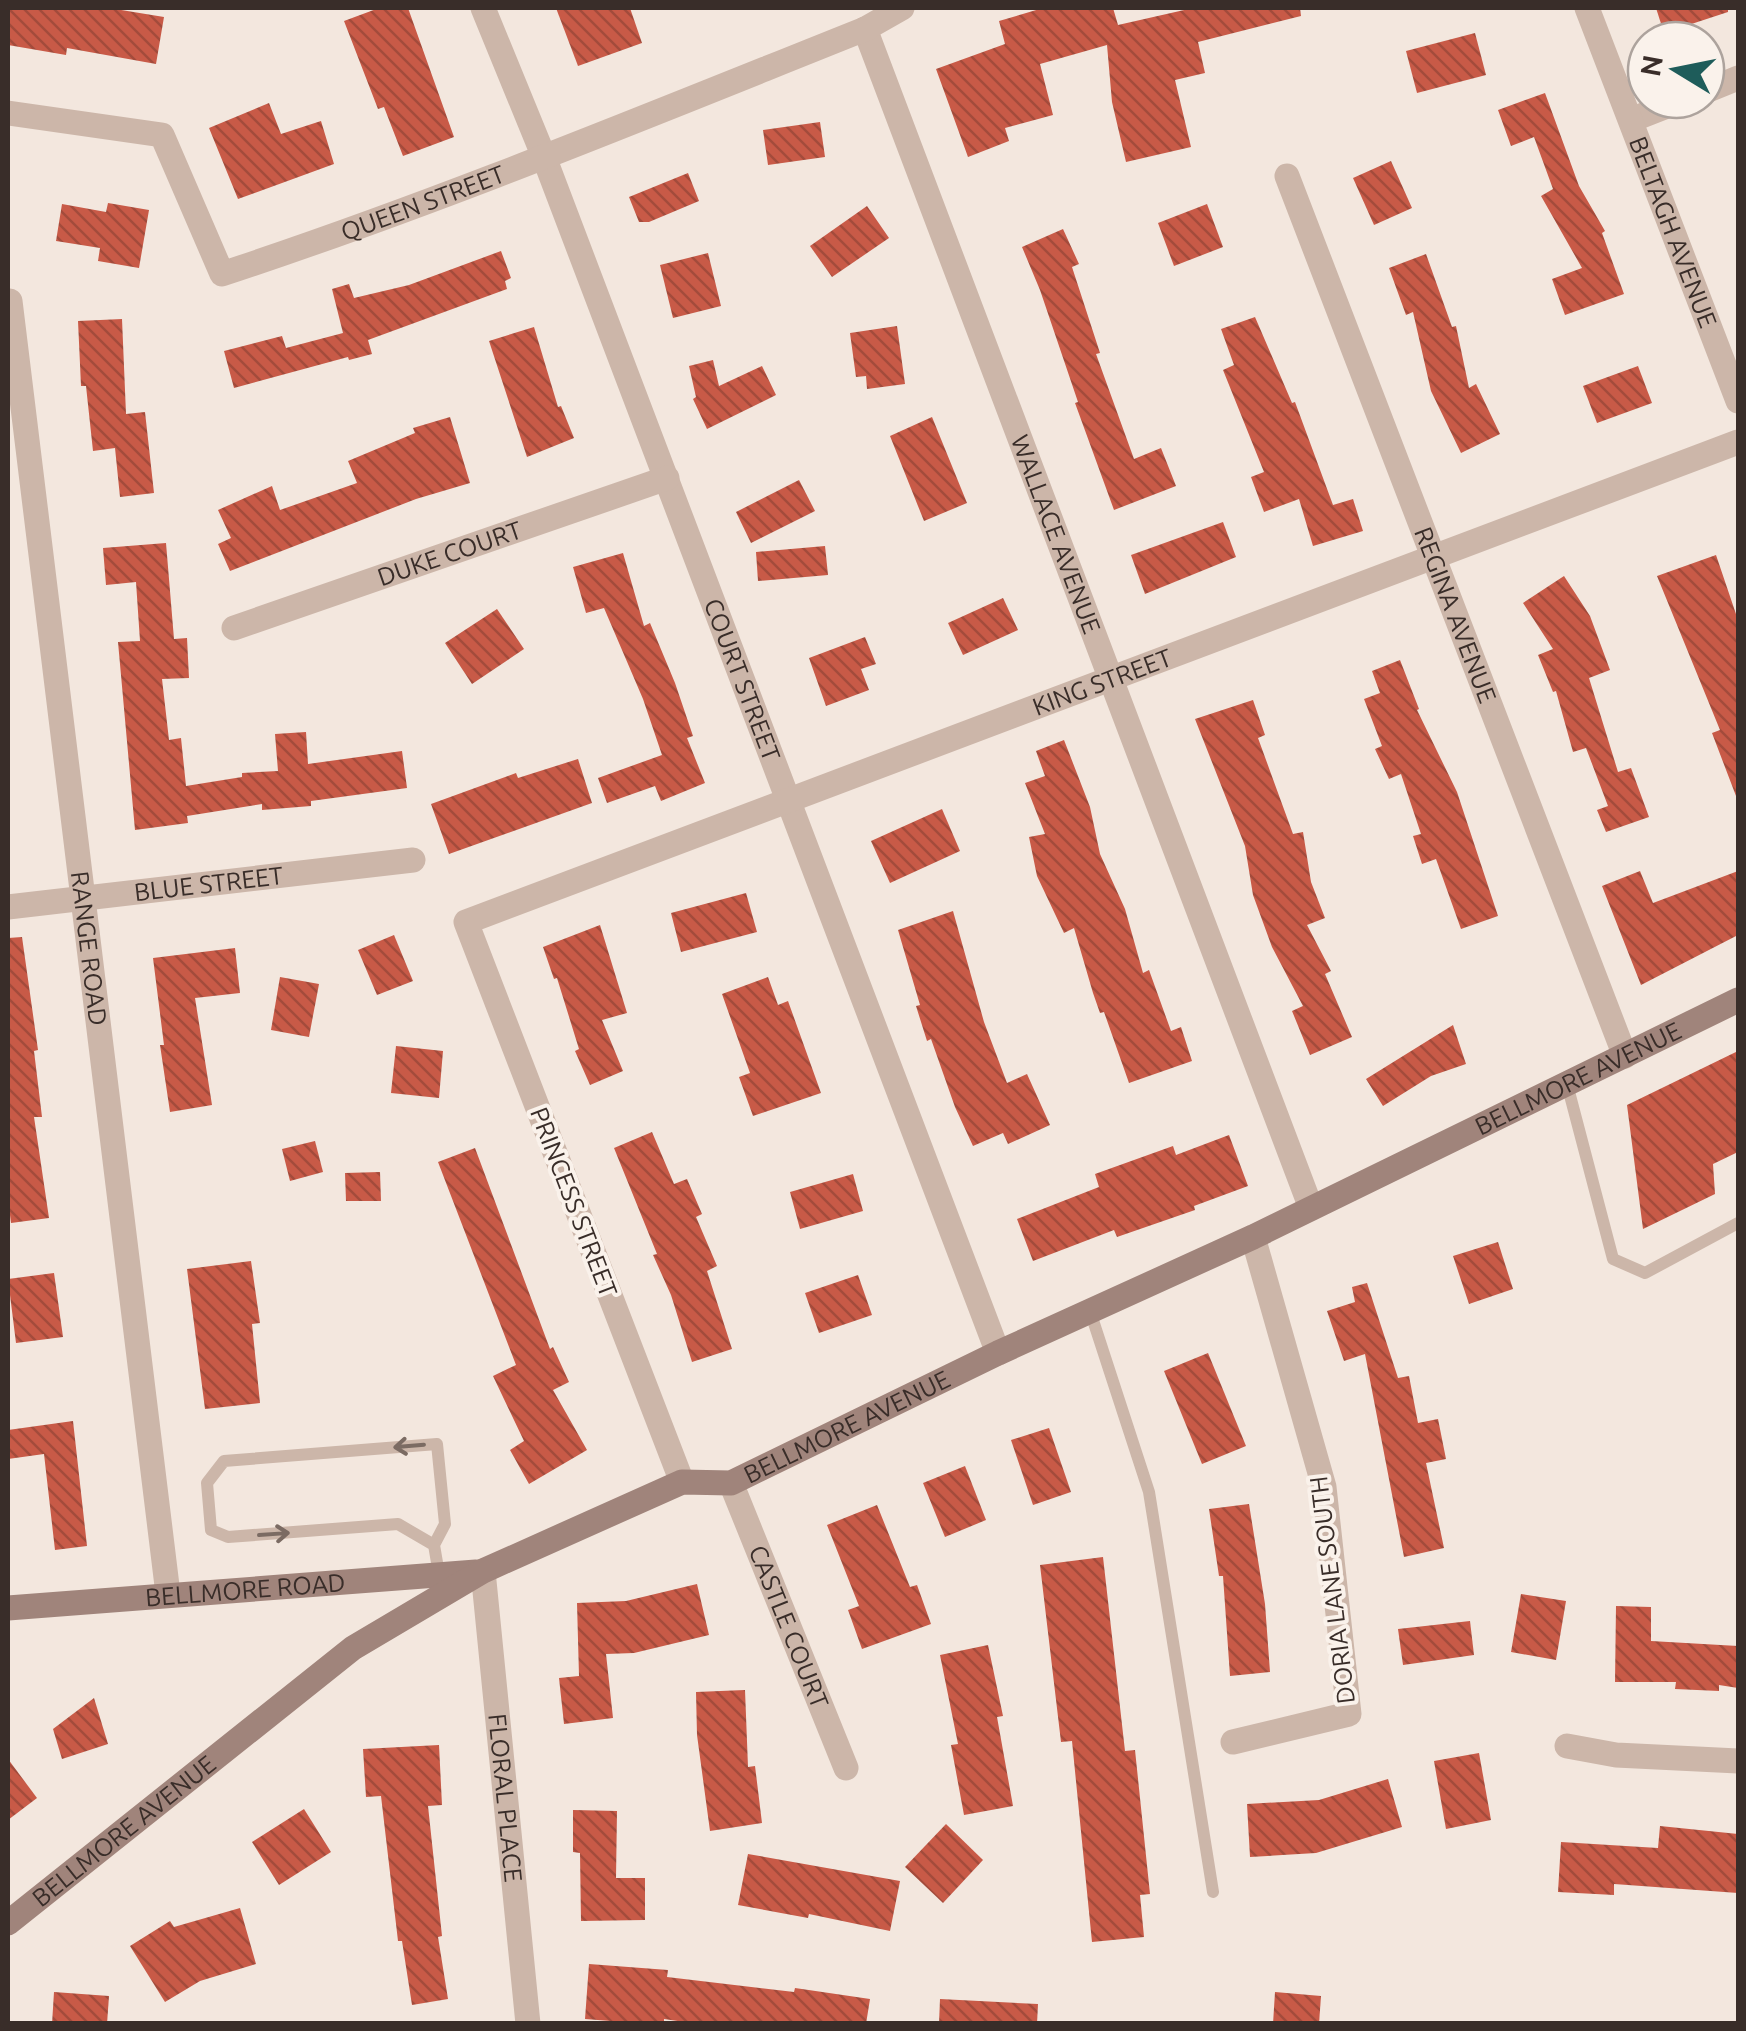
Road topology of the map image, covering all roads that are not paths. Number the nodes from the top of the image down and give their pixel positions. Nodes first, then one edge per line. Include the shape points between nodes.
1 (483, 8) edge
2 (902, 8) edge
3 (1587, 8) edge
4 (865, 30) junction
5 (1626, 107) edge
6 (8, 113) edge
7 (1631, 120) edge
8 (544, 157) junction
9 (1287, 176) dead end
10 (10, 300) edge
11 (1738, 401) edge
12 (1738, 442) edge
13 (666, 478) junction
14 (1433, 556) junction
15 (234, 628) dead end
16 (1110, 680) junction
17 (789, 801) junction
18 (412, 860) dead end
19 (82, 898) junction
20 (8, 907) edge
21 (466, 922) joint
22 (1738, 1000) edge
23 (1625, 1056) junction
24 (1568, 1084) junction
25 (1312, 1208) junction
26 (1738, 1223) edge
27 (1253, 1237) junction
28 (1090, 1312) junction
29 (998, 1354) junction
30 (682, 1482) junction
31 (730, 1483) junction
32 (434, 1546) junction
33 (482, 1571) junction
34 (439, 1574) junction
35 (168, 1594) junction
36 (8, 1608) edge
37 (1233, 1742) dead end
38 (1567, 1746) dead end
39 (1738, 1761) edge
40 (846, 1768) dead end
41 (1213, 1892) dead end
42 (8, 1923) edge
43 (528, 2024) edge

1 - 8 street, COURT STREET
2 - 4 street, QUEEN STREET
3 - 5 street, BELTAGH AVENUE
4 - 8 street, QUEEN STREET
4 - 16 street, WALLACE AVENUE
6 - 8 street, QUEEN STREET via 162,135 222,274
7 - 11 street, BELTAGH AVENUE
8 - 13 street, COURT STREET
9 - 14 street, REGINA AVENUE
10 - 19 street, RANGE ROAD
12 - 14 street, KING STREET
13 - 15 street, DUKE COURT
13 - 17 street, COURT STREET
14 - 16 street, KING STREET
14 - 23 street, REGINA AVENUE
16 - 17 street, KING STREET
16 - 25 street, WALLACE AVENUE
17 - 21 street, KING STREET
17 - 29 street, COURT STREET
18 - 19 street, BLUE STREET
19 - 20 street, BLUE STREET
19 - 35 street, RANGE ROAD
21 - 30 street, PRINCESS STREET
22 - 23 main road, BELLMORE AVENUE
23 - 24 main road, BELLMORE AVENUE
24 - 25 main road, BELLMORE AVENUE
24 - 26 lane via 1613,1259 1645,1273
25 - 27 main road, BELLMORE AVENUE
27 - 28 main road, BELLMORE AVENUE
27 - 37 street, DORIA LANE SOUTH via 1324,1487 1348,1714
28 - 29 main road, BELLMORE AVENUE
28 - 41 lane via 1148,1492
29 - 31 main road, BELLMORE AVENUE
30 - 31 main road, BELLMORE AVENUE
30 - 33 main road, BELLMORE AVENUE
31 - 40 street, CASTLE COURT
32 -> 32 lane via 445,1524 437,1444 224,1461 207,1482 211,1530 228,1537 398,1524
32 - 34 lane
33 - 34 main road, BELLMORE ROAD
33 - 42 main road, BELLMORE AVENUE via 353,1648
33 - 43 street, FLORAL PLACE
34 - 35 main road, BELLMORE ROAD
35 - 36 main road, BELLMORE ROAD
38 - 39 street

